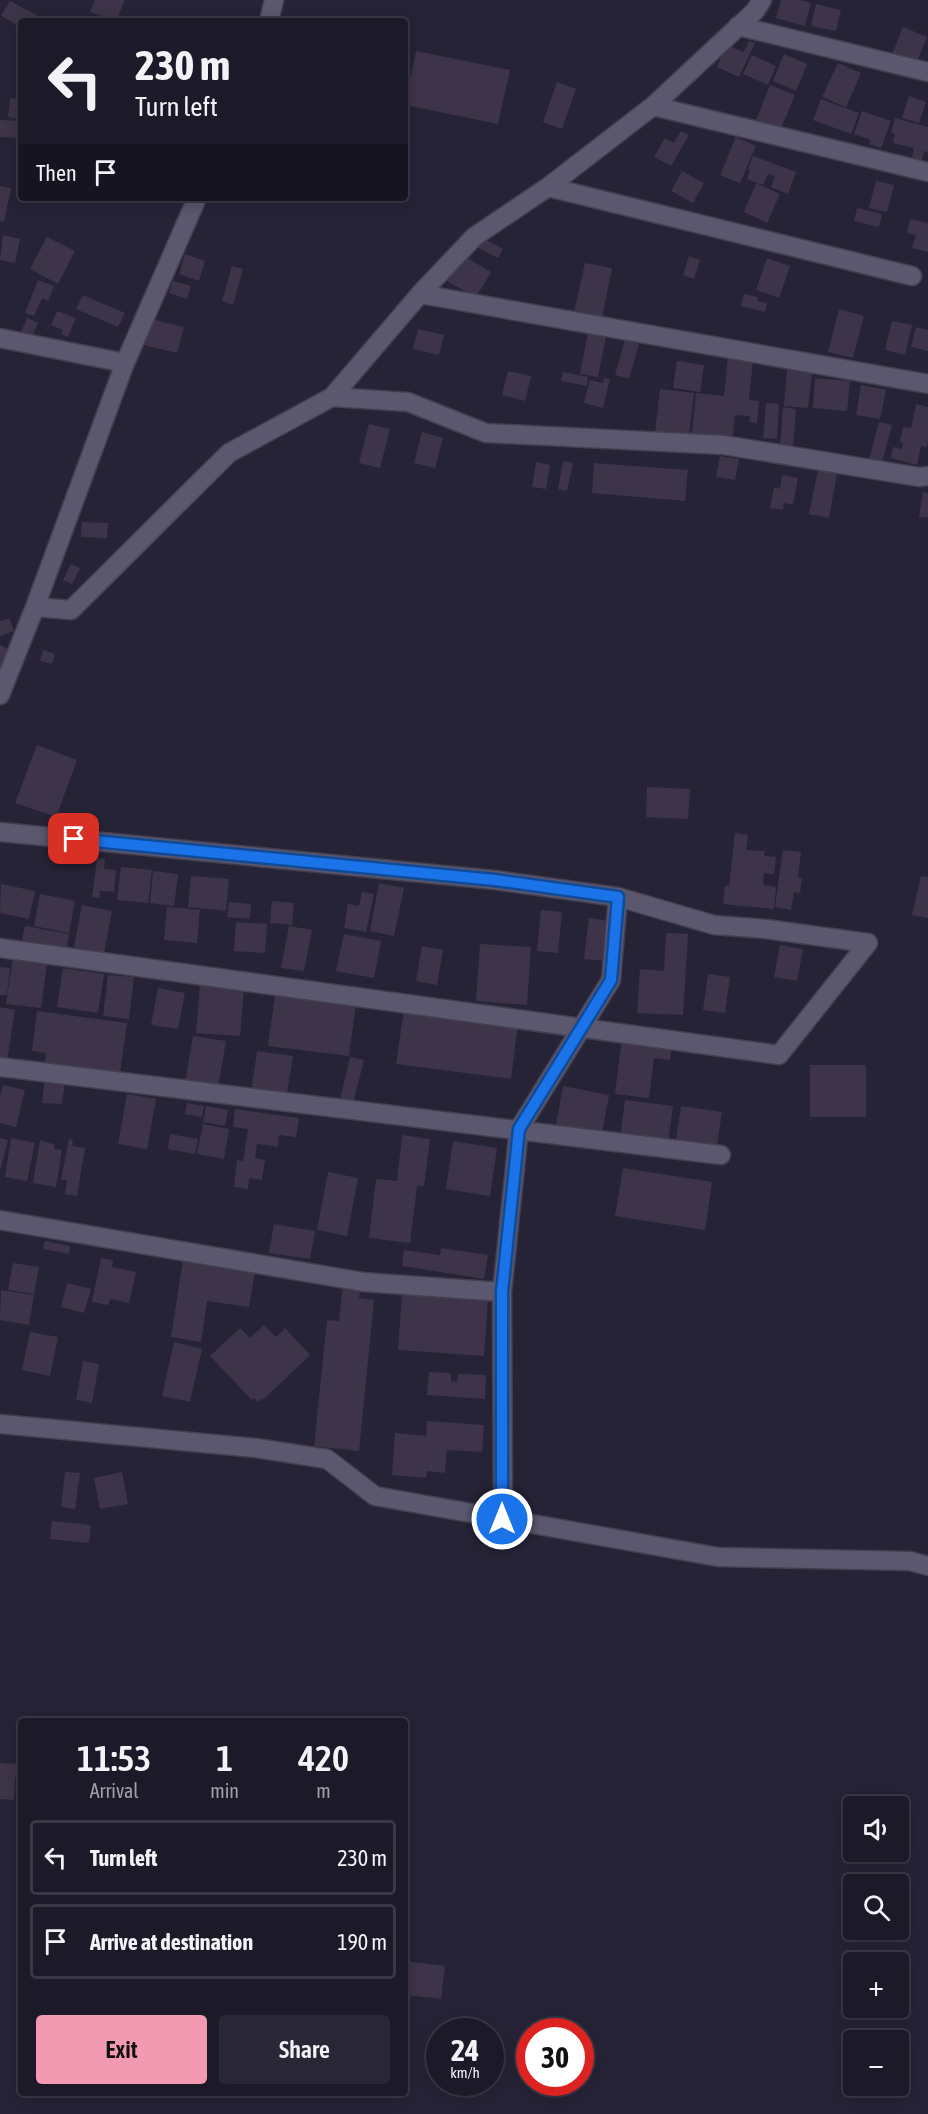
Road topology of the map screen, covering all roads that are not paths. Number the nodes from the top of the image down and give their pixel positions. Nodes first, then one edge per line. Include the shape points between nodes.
1 (274, 0) edge
2 (762, 0) edge
3 (270, 18) edge
4 (738, 26) junction
5 (928, 72) edge
6 (653, 106) junction
7 (928, 172) edge
8 (548, 187) junction
9 (196, 201) edge
10 (912, 276) dead end
11 (420, 294) junction
12 (0, 338) edge
13 (125, 363) junction
14 (928, 384) edge
15 (332, 397) junction
16 (928, 476) edge
17 (35, 608) junction
18 (0, 695) edge
19 (0, 832) edge
20 (618, 897) junction
21 (0, 948) edge
22 (581, 1029) junction
23 (0, 1066) edge
24 (519, 1129) junction
25 (721, 1155) dead end
26 (0, 1220) edge
27 (502, 1292) junction
28 (0, 1424) edge
29 (502, 1519) junction
30 (928, 1566) edge

1 - 3 street
2 - 4 street
4 - 5 street
4 - 6 street
6 - 7 street
6 - 8 street
8 - 10 street
8 - 11 street via 474,237
9 - 13 street
11 - 14 street
11 - 15 street
12 - 13 street
13 - 17 street
15 - 16 street via 408,402 486,433 724,444
15 - 17 street via 229,453 71,610
17 - 18 street
19 - 20 street via 495,880
20 - 22 street via 611,980
20 - 22 street via 714,925 868,943 779,1055
21 - 22 street
22 - 24 street
23 - 24 street
24 - 25 street
24 - 27 street
26 - 27 street via 363,1282
27 - 29 street
28 - 29 street via 256,1448 327,1459 375,1496
29 - 30 street via 718,1557 910,1561

